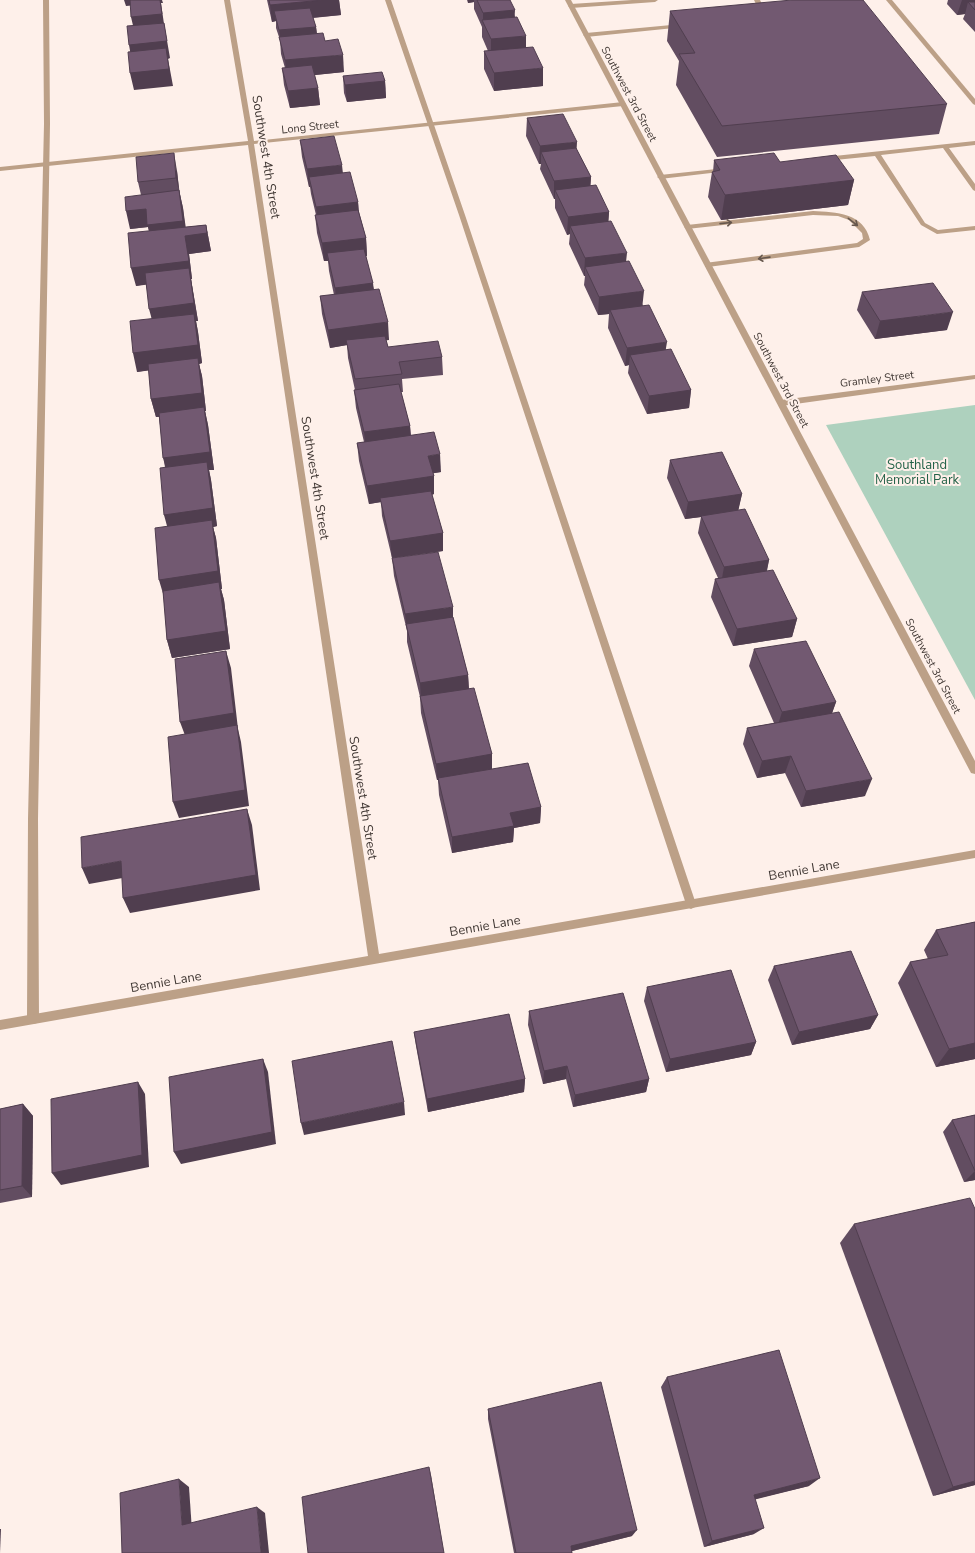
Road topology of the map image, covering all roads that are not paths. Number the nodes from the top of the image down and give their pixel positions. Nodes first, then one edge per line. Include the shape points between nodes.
1 (46, 0) edge
2 (227, 0) edge
3 (388, 0) edge
4 (655, 0) edge
5 (757, 0) edge
6 (889, 0) edge
7 (619, 1) edge
8 (569, 3) edge
9 (755, 19) edge
10 (686, 26) edge
11 (586, 36) junction
12 (975, 103) edge
13 (623, 104) junction
14 (430, 124) junction
15 (975, 142) edge
16 (251, 143) junction
17 (946, 146) junction
18 (876, 153) junction
19 (814, 160) edge
20 (44, 164) junction
21 (737, 168) edge
22 (0, 169) edge
23 (660, 177) junction
24 (975, 189) edge
25 (687, 227) junction
26 (975, 228) edge
27 (708, 265) junction
28 (975, 377) edge
29 (781, 403) junction
30 (975, 770) edge
31 (975, 854) edge
32 (691, 904) junction
33 (374, 960) junction
34 (33, 1019) junction
35 (0, 1025) edge

1 - 20 street via 47,139
2 - 16 street, Southwest 4th Street
3 - 14 street
4 - 7 street
5 - 9 street via 764,14
6 - 12 street
7 - 8 street
8 - 11 street, Southwest 3rd Street
10 - 11 street
11 - 13 street, Southwest 3rd Street
13 - 14 street, Long Street
13 - 23 street, Southwest 3rd Street
14 - 16 street, Long Street
14 - 32 street
15 - 17 street
16 - 20 street, Long Street
16 - 33 street, Southwest 4th Street
17 - 18 street
17 - 24 street
18 - 19 street
18 - 26 street via 923,224 937,232
20 - 22 street, Long Street
20 - 34 street via 33,819
21 - 23 street
23 - 25 street, Southwest 3rd Street
25 - 27 street, Southwest 3rd Street
25 -> 27 street via 814,213 839,214 852,219 865,232 867,240 859,245
27 - 29 street, Southwest 3rd Street
28 - 29 street, Gramley Street
29 - 30 street, Southwest 3rd Street
31 - 32 street, Bennie Lane
32 - 33 street, Bennie Lane
33 - 34 street, Bennie Lane
34 - 35 street, Bennie Lane

